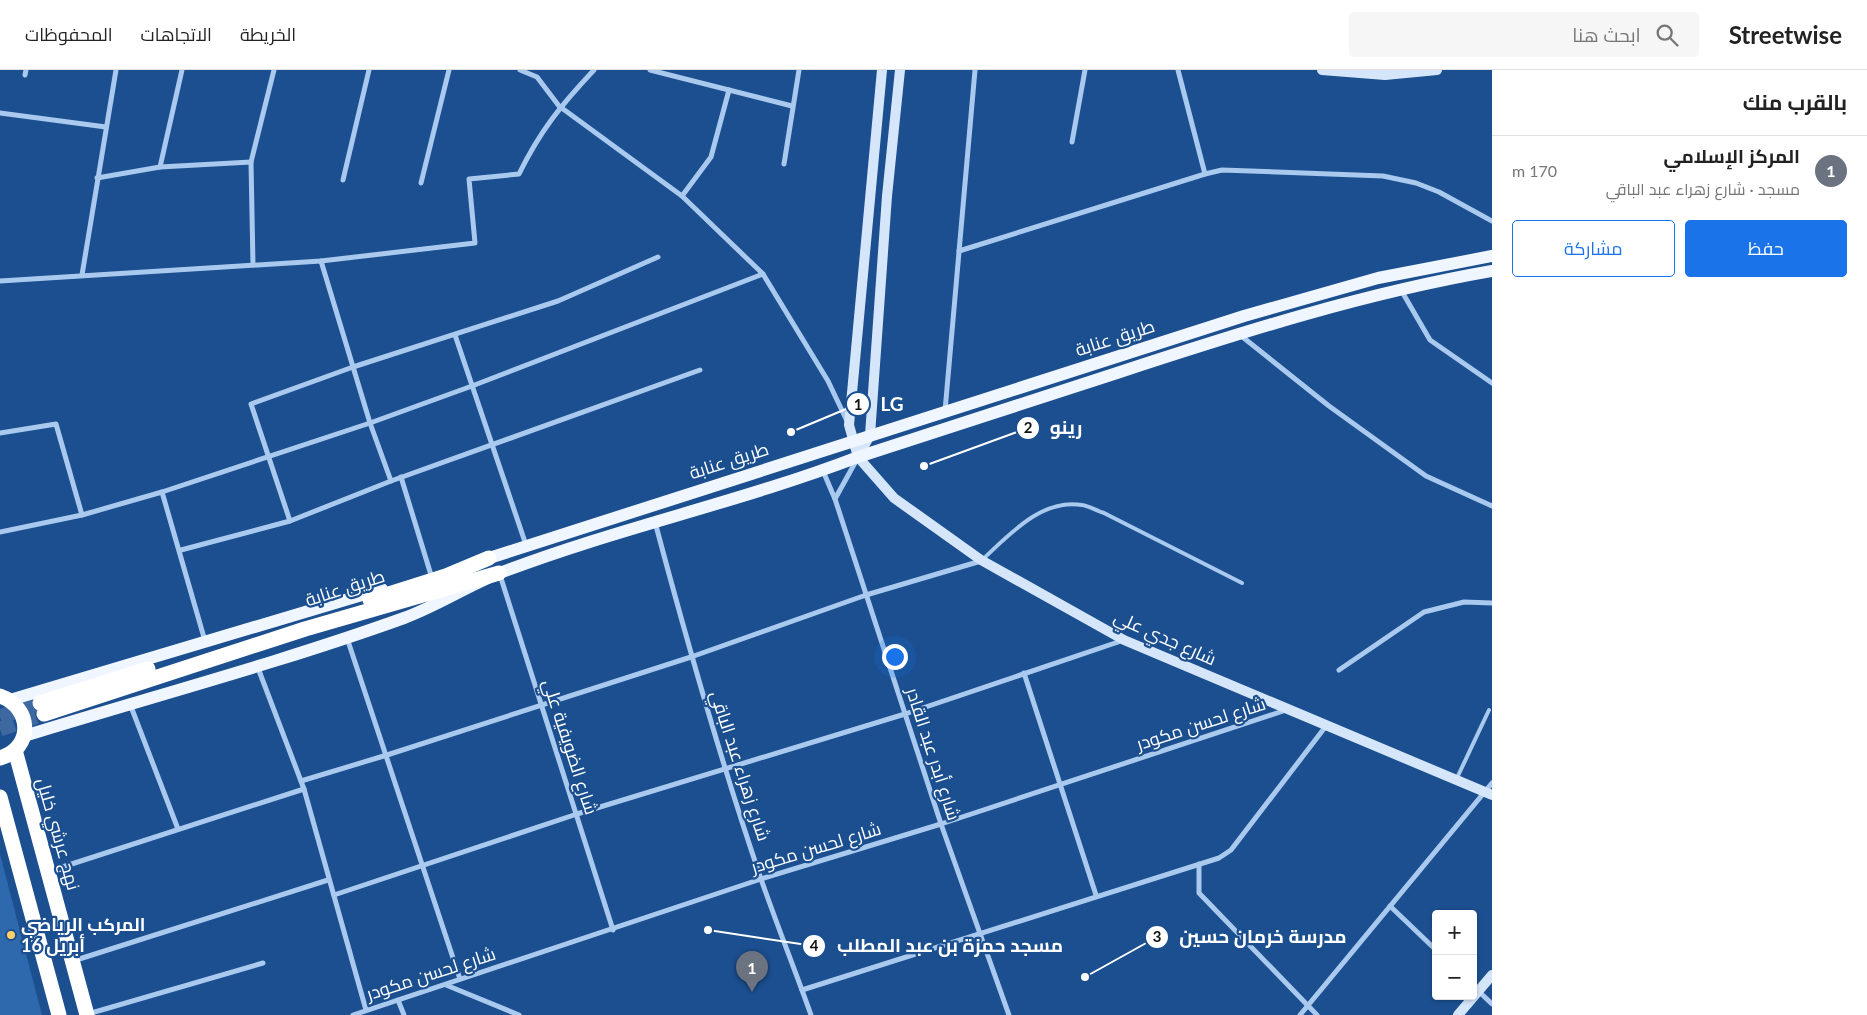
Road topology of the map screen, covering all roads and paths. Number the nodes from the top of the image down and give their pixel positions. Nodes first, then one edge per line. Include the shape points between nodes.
1 (116, 70) edge
2 (182, 70) edge
3 (274, 70) edge
4 (369, 70) edge
5 (449, 70) edge
6 (520, 70) edge
7 (594, 70) edge
8 (650, 70) edge
9 (799, 70) edge
10 (882, 70) edge
11 (900, 70) edge
12 (975, 70) edge
13 (1085, 70) edge
14 (1178, 70) edge
15 (1322, 70) edge
16 (1437, 70) edge
17 (729, 90) junction
18 (560, 106) junction
19 (792, 106) junction
20 (0, 113) edge
21 (106, 127) junction
22 (1072, 142) dead end
23 (251, 162) junction
24 (784, 164) dead end
25 (160, 167) junction
26 (1205, 174) junction
27 (97, 178) junction
28 (343, 180) dead end
29 (421, 183) dead end
30 (682, 196) junction
31 (1492, 221) edge
32 (959, 251) junction
33 (1492, 256) edge
34 (658, 258) dead end
35 (321, 260) junction
36 (253, 265) junction
37 (1492, 271) edge
38 (82, 274) junction
39 (763, 274) junction
40 (0, 281) edge
41 (1401, 290) junction
42 (1238, 333) junction
43 (454, 335) junction
44 (353, 367) junction
45 (700, 370) dead end
46 (1492, 382) edge
47 (472, 386) junction
48 (945, 412) junction
49 (370, 423) junction
50 (849, 426) junction
51 (0, 432) edge
52 (870, 435) junction
53 (852, 440) junction
54 (491, 445) junction
55 (268, 456) junction
56 (858, 457) junction
57 (823, 470) junction
58 (401, 477) junction
59 (391, 481) junction
60 (162, 492) junction
61 (835, 499) junction
62 (1492, 506) edge
63 (82, 514) junction
64 (290, 521) junction
65 (655, 522) junction
66 (0, 532) edge
67 (526, 546) junction
68 (180, 550) junction
69 (489, 558) junction
70 (981, 560) junction
71 (499, 574) junction
72 (431, 575) junction
73 (1242, 583) dead end
74 (866, 595) junction
75 (1492, 604) edge
76 (347, 637) junction
77 (1124, 640) junction
78 (205, 641) junction
79 (691, 657) junction
80 (257, 666) junction
81 (1339, 670) dead end
82 (1024, 673) junction
83 (3, 696) edge
84 (129, 704) junction
85 (542, 705) junction
86 (1288, 710) junction
87 (1489, 710) dead end
88 (905, 714) junction
89 (1326, 726) junction
90 (24, 736) junction
91 (15, 750) junction
92 (387, 756) junction
93 (0, 758) edge
94 (726, 767) junction
95 (1456, 780) junction
96 (301, 781) junction
97 (1492, 783) edge
98 (1060, 784) junction
99 (304, 789) junction
100 (1488, 793) edge
101 (0, 797) edge
102 (577, 814) junction
103 (942, 824) junction
104 (178, 829) junction
105 (1199, 864) junction
106 (424, 867) junction
107 (49, 871) junction
108 (761, 879) junction
109 (328, 880) junction
110 (334, 895) junction
111 (1096, 895) junction
112 (1390, 906) junction
113 (613, 930) junction
114 (981, 934) junction
115 (1432, 946) edge
116 (72, 961) junction
117 (263, 963) dead end
118 (1492, 975) edge
119 (460, 979) junction
120 (446, 985) junction
121 (1477, 988) edge
122 (802, 990) junction
123 (1477, 990) edge
124 (398, 1000) junction
125 (1468, 1000) edge
126 (1492, 1004) edge
127 (1308, 1006) junction
128 (366, 1010) junction
129 (59, 1015) edge
130 (87, 1015) edge
131 (353, 1015) edge
132 (404, 1015) edge
133 (519, 1015) edge
134 (811, 1015) edge
135 (1009, 1015) edge
136 (1300, 1015) edge
137 (1317, 1015) edge
138 (1458, 1015) edge

1 - 21 street
2 - 25 street
3 - 23 street
4 - 28 street
5 - 29 street
6 - 18 street via 537,77
7 - 18 street
8 - 17 street
9 - 19 street
10 - 50 street
11 - 52 street via 887,196
12 - 32 street
13 - 22 street
14 - 26 street
15 - 16 street via 1385,75
17 - 19 street
17 - 30 street via 711,157
18 - 30 street
18 - 35 street via 535,140 519,174 469,178 475,243
19 - 24 street
20 - 21 street
21 - 27 street
23 - 25 street
23 - 36 street
25 - 27 street
26 - 31 street via 1222,170 1383,176 1416,182
26 - 32 street
27 - 38 street
30 - 39 street
32 - 48 street
33 - 48 main road, طريق عنابة via 1378,278 1244,316
34 - 43 street via 558,302
35 - 36 street
35 - 44 street
36 - 38 street
37 - 41 main road, طريق عنابة
38 - 40 street
39 - 47 street
39 - 50 street via 828,381
41 - 42 main road, طريق عنابة
41 - 46 street via 1430,340
42 - 56 main road, طريق عنابة
42 - 62 street via 1426,476
43 - 44 street
43 - 47 street
44 - 49 street
44 - 55 street via 251,404
45 - 54 street
47 - 49 street
47 - 54 street
48 - 52 main road, طريق عنابة
49 - 55 street
49 - 59 street
50 - 53 street
51 - 63 street via 56,424
52 - 53 main road, طريق عنابة
52 - 56 street
53 - 56 street
53 - 67 main road, طريق عنابة
54 - 58 street
54 - 67 street
55 - 60 street
55 - 64 street
56 - 57 main road, طريق عنابة
56 - 61 street
56 - 70 street, شارع جدي علي via 894,498
57 - 61 street, شارع أبدر عبد القادر
57 - 65 main road, طريق عنابة
58 - 59 street
58 - 72 street
59 - 64 street
60 - 63 street
60 - 68 street
61 - 74 street, شارع أبدر عبد القادر
63 - 66 street
64 - 68 street
65 - 71 main road, طريق عنابة
65 - 79 street, شارع زهراء عبد الباقي
67 - 69 main road, طريق عنابة
68 - 78 street
69 - 71 highway, طريق عنابة via 420,584 42,708
69 - 72 main road
70 - 73 lane via 1030,517 1068,505 1083,505
70 - 74 street
70 - 77 street, شارع جدي علي
71 - 76 main road via 406,617
71 - 85 street, شارع الضويفية علي
72 - 78 main road
74 - 79 street
74 - 88 street, شارع أبدر عبد القادر
75 - 81 street via 1464,602 1424,612
76 - 80 main road
76 - 92 street
77 - 82 street
77 - 86 street, شارع جدي علي
78 - 83 main road
79 - 85 street
79 - 94 street, شارع زهراء عبد الباقي
80 - 84 main road
80 - 96 street
82 - 88 street
82 - 98 street
83 - 90 highway via 22,712
84 - 90 main road
84 - 104 street
85 - 92 street
85 - 102 street, شارع الضويفية علي
86 - 89 street, شارع جدي علي
86 - 98 street, شارع لحسن مكودر
87 - 95 lane
88 - 94 street
88 - 103 street, شارع أبدر عبد القادر
89 - 95 street, شارع جدي علي
89 - 105 street via 1231,850 1219,858
90 - 91 highway
91 - 93 highway
91 - 107 highway, نهج عرشي خليل
92 - 96 street
92 - 106 street
94 - 102 street
94 - 108 street, شارع زهراء عبد الباقي
95 - 100 street, شارع جدي علي
96 - 99 street
97 - 100 street
98 - 103 street, شارع لحسن مكودر
98 - 111 street
99 - 104 street
99 - 109 street
100 - 112 street
101 - 129 highway
102 - 106 street
102 - 113 street, شارع الضويفية علي
103 - 108 street, شارع لحسن مكودر
103 - 114 street, شارع أبدر عبد القادر
104 - 107 street
105 - 111 street
105 - 127 street via 1200,893
106 - 110 street
106 - 119 street
107 - 116 highway, نهج عرشي خليل
108 - 113 street, شارع لحسن مكودر
108 - 122 street, شارع زهراء عبد الباقي
109 - 110 street
109 - 116 street
110 - 128 street
111 - 114 street
112 - 115 street
112 - 127 street
113 - 119 street, شارع لحسن مكودر
114 - 122 street
114 - 135 street, شارع أبدر عبد القادر
116 - 130 highway, نهج عرشي خليل
117 - 130 street
118 - 121 street
119 - 120 street, شارع لحسن مكودر
120 - 124 street, شارع لحسن مكودر
120 - 133 street
122 - 134 street, شارع زهراء عبد الباقي
123 - 126 street
124 - 128 street, شارع لحسن مكودر
124 - 132 street
125 - 138 street
127 - 136 street
127 - 137 street
128 - 131 street, شارع لحسن مكودر

